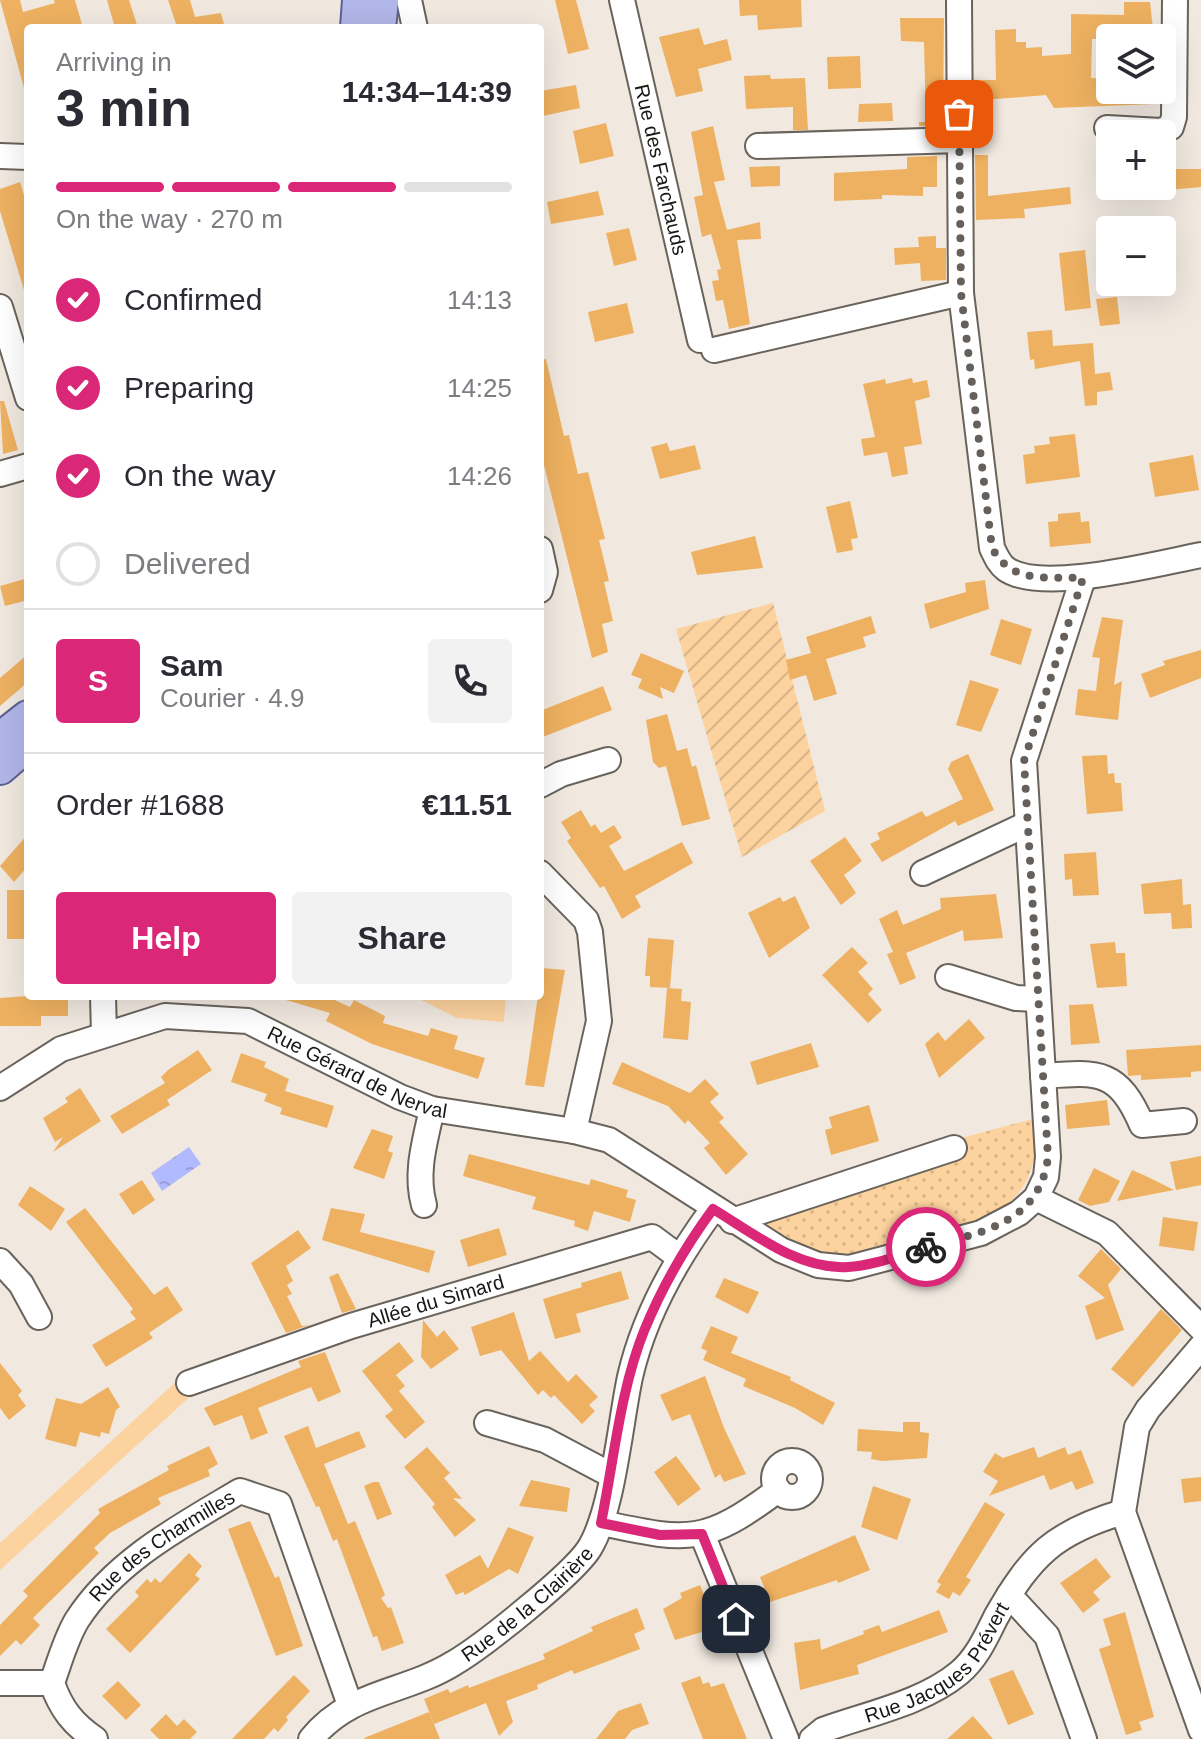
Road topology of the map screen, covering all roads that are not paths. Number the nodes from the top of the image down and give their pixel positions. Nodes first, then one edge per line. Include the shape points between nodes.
1 (359, 0) edge
2 (382, 0) edge
3 (409, 0) edge
4 (622, 0) edge
5 (959, 0) edge
6 (1175, 0) edge
7 (357, 24) edge
8 (379, 24) edge
9 (414, 24) edge
10 (1173, 120) edge
11 (959, 140) junction
12 (758, 146) dead end
13 (0, 156) edge
14 (24, 157) edge
15 (961, 293) junction
16 (0, 307) edge
17 (24, 385) edge
18 (24, 467) edge
19 (0, 474) edge
20 (1201, 555) edge
21 (1083, 578) junction
22 (24, 720) edge
23 (0, 739) edge
24 (24, 747) edge
25 (608, 760) dead end
26 (0, 768) edge
27 (544, 783) edge
28 (1027, 824) junction
29 (923, 873) dead end
30 (544, 877) edge
31 (948, 977) dead end
32 (1038, 999) junction
33 (103, 1000) edge
34 (104, 1034) junction
35 (1043, 1076) junction
36 (0, 1088) edge
37 (432, 1109) junction
38 (1184, 1121) dead end
39 (574, 1131) junction
40 (954, 1148) dead end
41 (1036, 1198) junction
42 (424, 1205) dead end
43 (722, 1215) junction
44 (679, 1257) junction
45 (0, 1261) edge
46 (39, 1317) dead end
47 (1201, 1328) edge
48 (1201, 1347) edge
49 (189, 1383) dead end
50 (487, 1423) dead end
51 (611, 1475) junction
52 (778, 1490) dead end
53 (1123, 1512) junction
54 (601, 1523) junction
55 (702, 1534) junction
56 (1009, 1595) junction
57 (0, 1683) edge
58 (52, 1683) junction
59 (350, 1705) junction
60 (1201, 1730) edge
61 (95, 1739) edge
62 (311, 1739) edge
63 (786, 1739) edge
64 (812, 1739) edge
65 (1084, 1739) edge

1 - 7 main road
2 - 8 main road
3 - 9 street
4 - 15 street, Rue des Farchauds via 707,345
5 - 11 street
6 - 10 street
11 - 12 street
11 - 15 street
13 - 14 street
15 - 21 street via 992,548 1008,571
16 - 17 street
18 - 19 street
20 - 21 street
21 - 28 street via 1027,746
22 - 23 main road
24 - 26 main road
25 - 27 street
28 - 29 street
28 - 32 street
30 - 39 street via 586,920 590,932 599,1021
31 - 32 street via 1016,998
32 - 35 street
33 - 34 street
34 - 36 street, Rue Gérard de Nerval via 61,1049
34 - 37 street, Rue Gérard de Nerval via 165,1016 248,1021
35 - 38 street via 1098,1073 1117,1083 1142,1125
35 - 41 street via 1048,1157
37 - 39 street, Rue Gérard de Nerval
37 - 42 street via 420,1166
39 - 43 street, Rue Gérard de Nerval via 609,1140
40 - 43 street
41 - 43 street, Rue Gérard de Nerval via 981,1233 849,1268 818,1265 781,1250
41 - 47 street via 1107,1233
43 - 44 street, Rue de la Clairière
44 - 49 street, Allée du Simard via 652,1237 351,1326
44 - 51 street, Rue de la Clairière via 639,1346
45 - 46 street via 21,1284
48 - 53 street via 1137,1427
50 - 51 street via 545,1440
51 - 54 street, Rue de la Clairière
52 - 55 street via 730,1524
53 - 56 street, Rue Jacques Prévert via 1057,1537
53 - 60 street
54 - 55 street via 660,1535
54 - 59 street, Rue de la Clairière via 576,1563 453,1664
55 - 63 street
56 - 64 street, Rue Jacques Prévert via 974,1659 957,1675
56 - 65 street, Rue Jacques Prévert via 1047,1636
57 - 58 street
58 - 59 street, Rue des Charmilles via 76,1622 108,1583 142,1552 240,1491 279,1504
58 - 61 street via 74,1724
59 - 62 street, Rue de la Clairière via 329,1718

